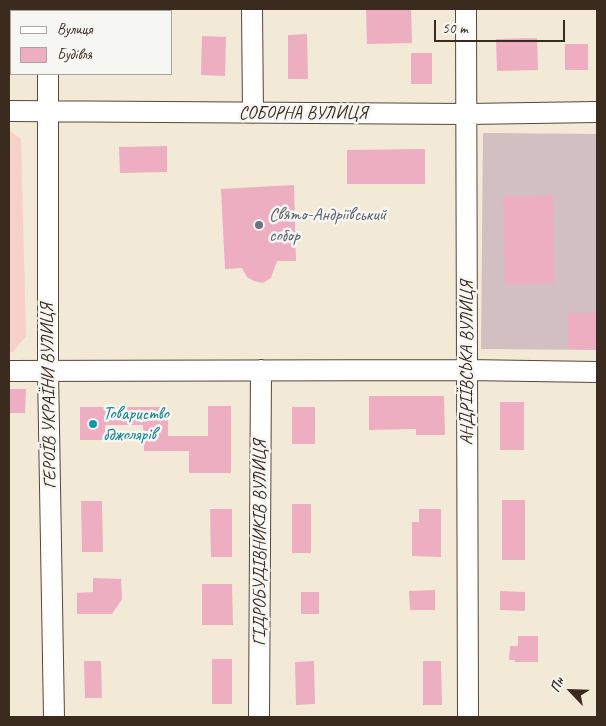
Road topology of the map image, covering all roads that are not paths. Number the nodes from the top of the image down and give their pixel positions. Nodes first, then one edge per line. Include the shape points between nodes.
1 (252, 9) edge
2 (466, 9) edge
3 (48, 75) edge
4 (9, 111) edge
5 (48, 111) junction
6 (597, 112) edge
7 (252, 113) junction
8 (467, 114) junction
9 (261, 370) junction
10 (467, 370) junction
11 (9, 371) edge
12 (48, 371) junction
13 (597, 372) edge
14 (54, 717) edge
15 (259, 717) edge
16 (468, 717) edge

1 - 7 street
2 - 8 street, АНДРІЇВСЬКА ВУЛИЦЯ
3 - 5 street, ГЕРОЇВ УКРАЇНИ ВУЛИЦЯ
4 - 5 street, СОБОРНА ВУЛИЦЯ
5 - 7 street, СОБОРНА ВУЛИЦЯ
5 - 12 street, ГЕРОЇВ УКРАЇНИ ВУЛИЦЯ
6 - 8 street, СОБОРНА ВУЛИЦЯ
7 - 8 street, СОБОРНА ВУЛИЦЯ
8 - 10 street, АНДРІЇВСЬКА ВУЛИЦЯ
9 - 10 street
9 - 12 street
9 - 15 street, ГІДРОБУДІВНИКІВ ВУЛИЦЯ
10 - 13 street
10 - 16 street, АНДРІЇВСЬКА ВУЛИЦЯ
11 - 12 street
12 - 14 street, ГЕРОЇВ УКРАЇНИ ВУЛИЦЯ

